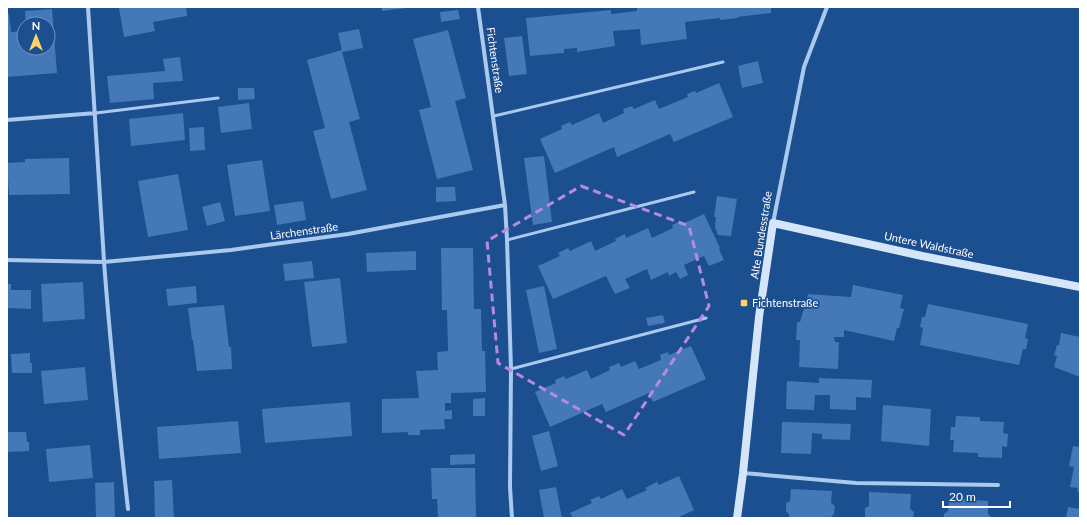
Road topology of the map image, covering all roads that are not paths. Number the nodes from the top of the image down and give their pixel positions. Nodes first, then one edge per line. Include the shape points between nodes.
1 (88, 7) edge
2 (478, 7) edge
3 (827, 7) edge
4 (723, 62) dead end
5 (218, 98) dead end
6 (96, 113) junction
7 (494, 116) junction
8 (7, 120) edge
9 (694, 192) dead end
10 (505, 205) junction
11 (773, 223) junction
12 (507, 240) junction
13 (7, 260) edge
14 (104, 262) junction
15 (1080, 287) edge
16 (706, 318) dead end
17 (511, 369) junction
18 (743, 472) junction
19 (998, 485) dead end
20 (128, 509) dead end
21 (512, 518) edge
22 (737, 518) edge

1 - 6 street
2 - 7 street, Fichtenstraße
3 - 11 street, Alte Bundesstraße via 804,67
4 - 7 lane
5 - 6 lane
6 - 8 street
6 - 14 street
7 - 10 street, Fichtenstraße
9 - 12 lane
10 - 12 street, Fichtenstraße
10 - 14 street, Lärchenstraße via 348,234 231,250
11 - 15 street, Untere Waldstraße
11 - 18 street, Alte Bundesstraße via 759,316
12 - 17 street, Fichtenstraße
13 - 14 street, Lärchenstraße
14 - 20 street
16 - 17 lane
17 - 21 street, Fichtenstraße
18 - 19 street via 856,483
18 - 22 street, Alte Bundesstraße

